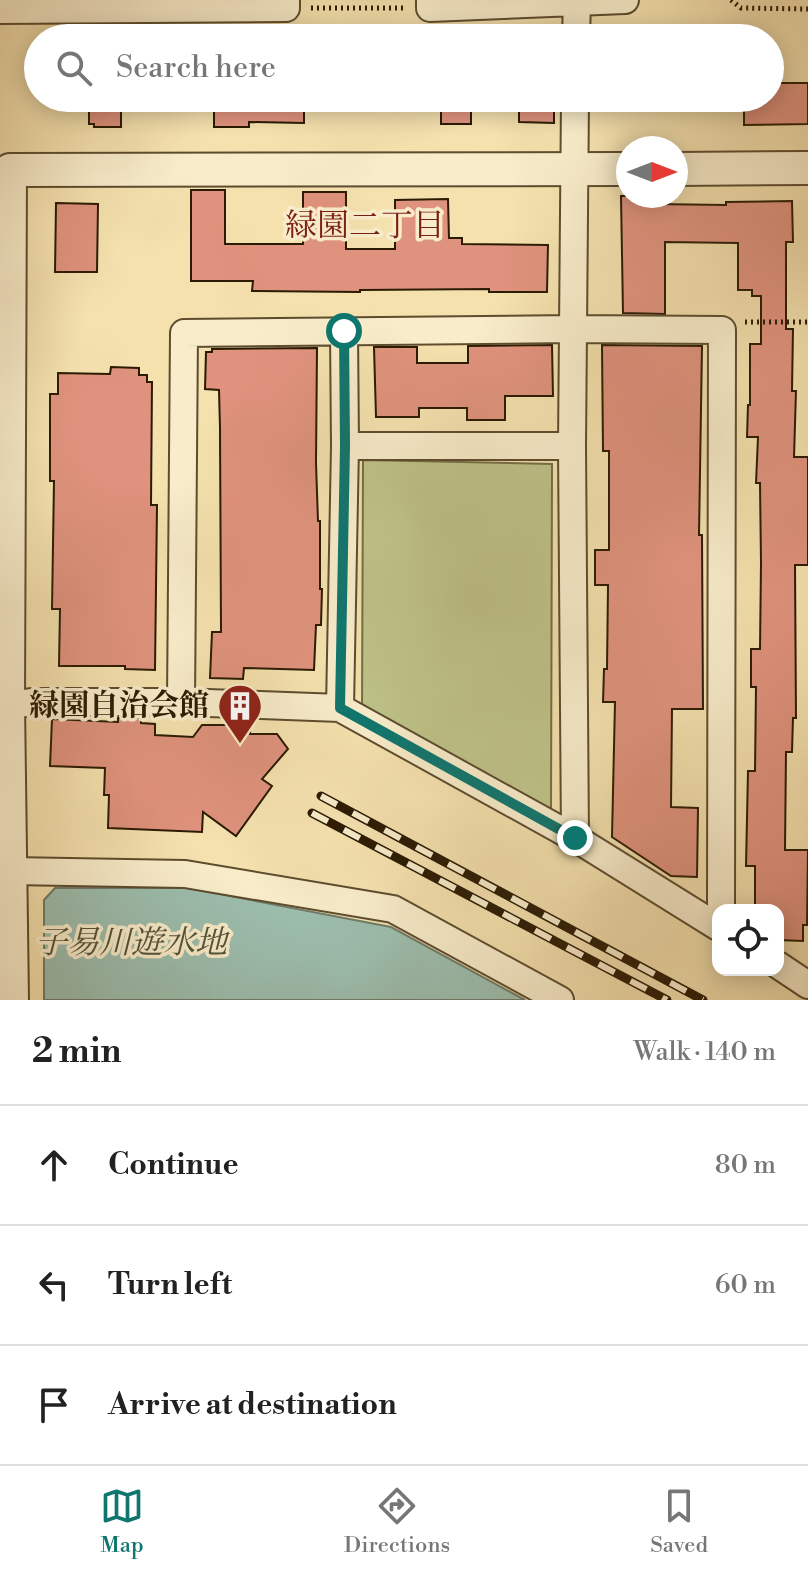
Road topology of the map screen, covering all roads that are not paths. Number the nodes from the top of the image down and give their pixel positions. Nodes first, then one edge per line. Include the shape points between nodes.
1 (625, 0) edge
2 (577, 1) edge
3 (151, 4) edge
4 (286, 4) edge
5 (430, 4) edge
6 (0, 10) edge
7 (576, 24) edge
8 (575, 112) edge
9 (808, 168) edge
10 (574, 169) junction
11 (616, 169) edge
12 (688, 169) edge
13 (5, 170) edge
14 (573, 329) junction
15 (344, 331) junction
16 (345, 446) junction
17 (572, 446) junction
18 (181, 702) junction
19 (4, 706) edge
20 (340, 708) junction
21 (575, 838) junction
22 (11, 871) junction
23 (721, 904) edge
24 (712, 923) edge
25 (784, 969) edge
26 (808, 985) edge
27 (12, 1000) edge
28 (560, 1000) edge

1 - 2 street
2 - 5 street
2 - 7 street
3 - 4 street
3 - 6 street
8 - 10 street
9 - 12 street
10 - 11 street
10 - 13 street
10 - 14 street
13 - 19 street
14 - 15 street
14 - 17 street
14 - 23 street via 722,330
15 - 16 street
15 - 18 street via 184,333
16 - 17 street
16 - 20 street
17 - 21 street
18 - 19 street
18 - 20 street
19 - 22 street
20 - 21 street
21 - 24 street
22 - 27 street
22 - 28 street via 185,874 393,909
25 - 26 street

